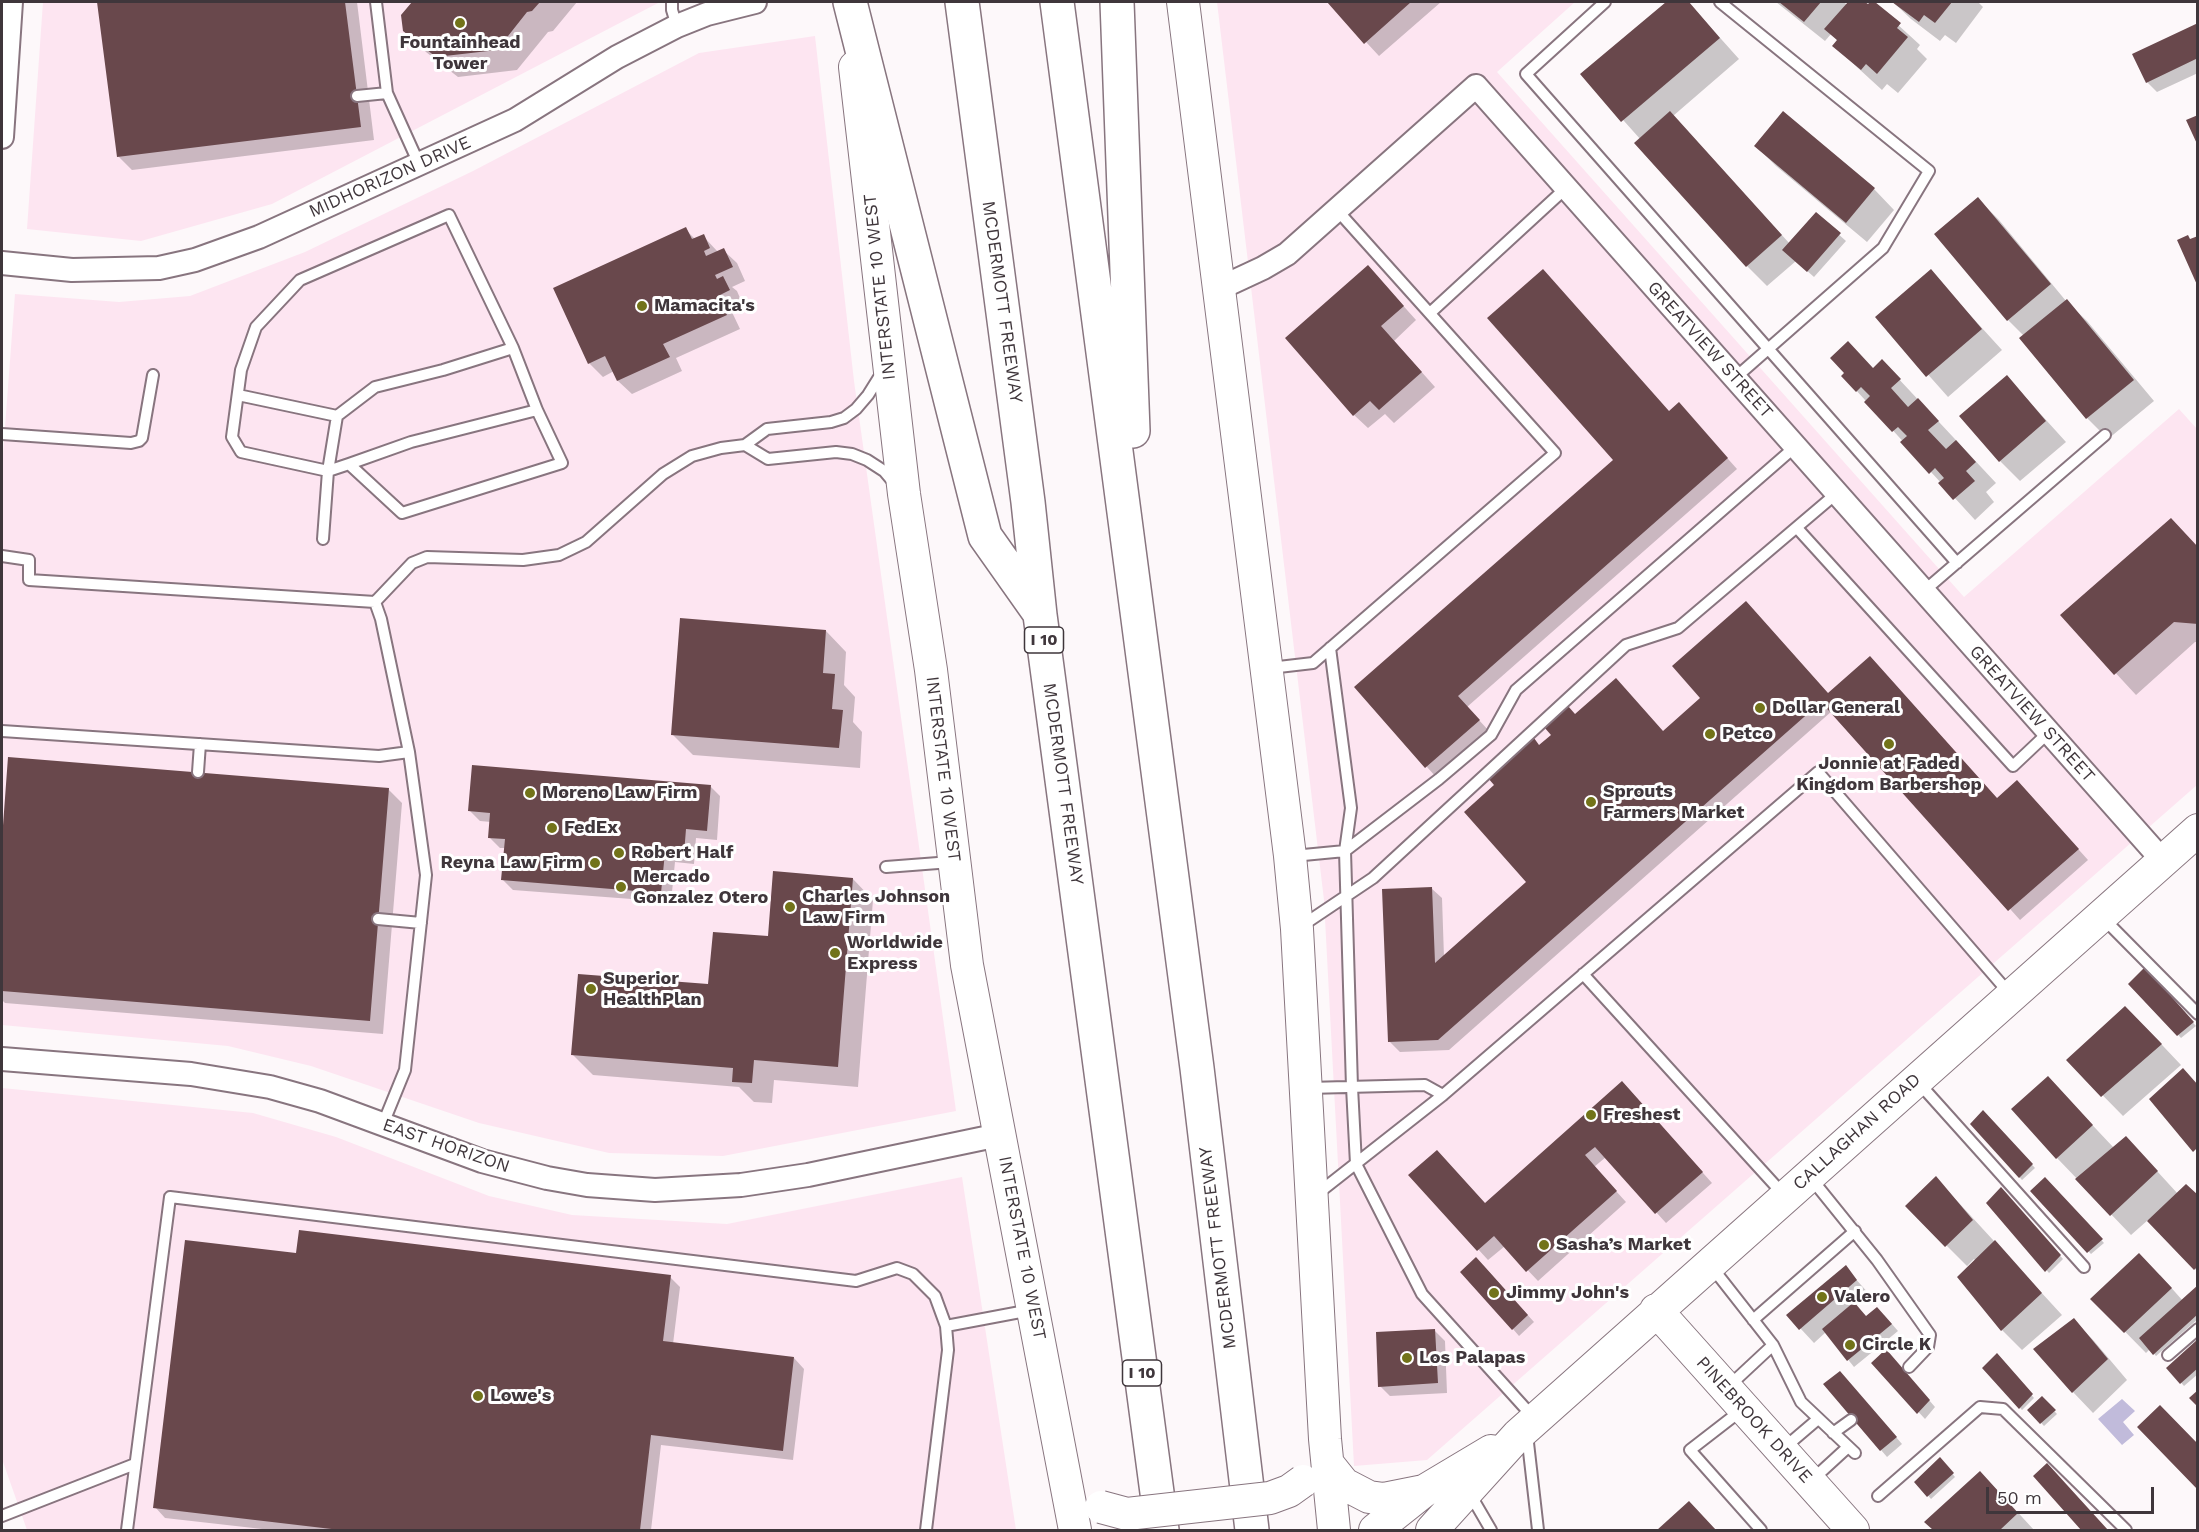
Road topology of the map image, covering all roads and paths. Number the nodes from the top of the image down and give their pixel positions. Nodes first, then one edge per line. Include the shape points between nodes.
1 (11, 2) edge
2 (376, 2) edge
3 (672, 2) edge
4 (755, 2) edge
5 (849, 2) edge
6 (962, 2) edge
7 (1057, 2) edge
8 (1117, 2) edge
9 (1183, 2) edge
10 (1605, 2) edge
11 (1720, 2) edge
12 (677, 26) junction
13 (387, 93) junction
14 (357, 96) dead end
15 (2, 137) edge
16 (419, 164) junction
17 (1566, 188) junction
18 (1336, 210) junction
19 (2, 263) edge
20 (1218, 289) junction
21 (1430, 313) junction
22 (513, 348) junction
23 (1768, 349) junction
24 (888, 362) junction
25 (153, 375) dead end
26 (1735, 378) junction
27 (238, 395) junction
28 (537, 410) junction
29 (337, 416) junction
30 (2, 434) edge
31 (2104, 435) dead end
32 (745, 445) junction
33 (1796, 446) junction
34 (349, 464) junction
35 (328, 471) junction
36 (1837, 493) junction
37 (904, 494) junction
38 (1797, 528) junction
39 (322, 539) dead end
40 (2, 556) edge
41 (1957, 563) junction
42 (1924, 591) junction
43 (375, 602) junction
44 (1040, 615) junction
45 (1330, 648) junction
46 (1143, 652) junction
47 (1267, 668) junction
48 (2, 730) edge
49 (2049, 732) junction
50 (200, 744) junction
51 (409, 752) junction
52 (198, 772) dead end
53 (2198, 830) edge
54 (1345, 851) junction
55 (1290, 856) junction
56 (2163, 861) junction
57 (955, 862) junction
58 (886, 867) dead end
59 (1346, 896) junction
60 (2102, 916) junction
61 (378, 919) dead end
62 (421, 923) junction
63 (1297, 929) junction
64 (1583, 974) junction
65 (2011, 996) junction
66 (2198, 1014) edge
67 (2, 1059) edge
68 (1916, 1080) junction
69 (1352, 1087) junction
70 (1305, 1088) junction
71 (1443, 1095) junction
72 (383, 1124) junction
73 (999, 1136) junction
74 (1356, 1164) junction
75 (1808, 1175) junction
76 (1785, 1196) junction
77 (1311, 1199) junction
78 (1855, 1231) junction
79 (1709, 1263) junction
80 (2084, 1267) dead end
81 (1034, 1310) junction
82 (1656, 1310) junction
83 (1753, 1320) junction
84 (946, 1326) junction
85 (2198, 1329) edge
86 (1773, 1345) junction
87 (2168, 1355) dead end
88 (1909, 1367) dead end
89 (1735, 1399) junction
90 (1818, 1419) junction
91 (1851, 1420) dead end
92 (1526, 1427) junction
93 (1833, 1433) junction
94 (1781, 1450) junction
95 (1319, 1461) junction
96 (135, 1464) junction
97 (1065, 1473) junction
98 (1810, 1482) junction
99 (1424, 1491) junction
100 (1469, 1491) junction
101 (1878, 1496) dead end
102 (2, 1516) edge
103 (127, 1530) edge
104 (926, 1530) edge
105 (1075, 1530) edge
106 (1162, 1530) edge
107 (1252, 1530) edge
108 (1334, 1530) edge
109 (1376, 1530) edge
110 (1432, 1530) edge
111 (1491, 1530) edge
112 (1538, 1530) edge
113 (1761, 1530) edge
114 (1853, 1530) edge
115 (2126, 1530) edge

1 - 15 street
2 - 13 lane
3 - 12 lane
4 - 12 street, MIDHORIZON DRIVE
5 - 24 main road, INTERSTATE 10 WEST
5 - 44 highway via 985,536
6 - 44 highway, MCDERMOTT FREEWAY / I 10
7 - 46 highway, MCDERMOTT FREEWAY
8 - 46 highway
9 - 20 main road
10 - 23 lane via 1526,74
11 - 23 lane via 1929,171 1883,248
12 - 16 street, MIDHORIZON DRIVE via 617,57 515,120
13 - 14 lane
13 - 16 lane
16 - 19 street, MIDHORIZON DRIVE via 260,237 195,260 159,268 72,270
17 - 18 street, GREATVIEW STREET via 1476,86
17 - 21 lane
17 - 26 street, GREATVIEW STREET
18 - 20 street, GREATVIEW STREET via 1287,254
18 - 21 lane
20 - 47 main road
21 - 45 lane via 1555,453
22 - 27 lane via 449,215 300,280 256,327 241,370
22 - 28 lane
22 - 29 lane via 375,387
23 - 26 lane
23 - 41 lane
24 - 32 lane via 868,395 844,418 767,429
24 - 37 main road, INTERSTATE 10 WEST
25 - 30 lane via 139,441
26 - 33 street, GREATVIEW STREET
27 - 29 lane
27 - 35 lane via 232,437 241,452
28 - 34 lane via 411,442
28 - 34 lane via 562,463 402,513
29 - 35 lane
31 - 41 lane
32 - 37 lane via 768,459 852,454 884,471
32 - 43 lane via 692,456 663,474 586,542 559,555 523,560 427,557 412,563
33 - 36 street, GREATVIEW STREET
33 - 54 lane via 1516,690 1491,735
34 - 35 lane
35 - 39 lane
36 - 38 lane
36 - 42 street, GREATVIEW STREET
37 - 57 main road, INTERSTATE 10 WEST
38 - 49 lane via 2013,766
38 - 59 lane via 1678,628 1626,645 1373,878
40 - 43 lane via 29,560 29,580
41 - 42 lane
42 - 49 street, GREATVIEW STREET
43 - 51 lane
44 - 106 highway, MCDERMOTT FREEWAY / I 10
45 - 47 lane via 1313,663
45 - 54 lane via 1351,807
46 - 107 highway, MCDERMOTT FREEWAY
47 - 55 main road
48 - 50 lane
49 - 56 street, GREATVIEW STREET
50 - 51 lane via 379,756
50 - 52 lane
51 - 62 lane via 426,875
53 - 56 main road, CALLAGHAN ROAD
54 - 55 lane
54 - 59 lane
55 - 63 main road
56 - 60 main road, CALLAGHAN ROAD
57 - 58 lane
57 - 73 main road, INTERSTATE 10 WEST via 967,965
59 - 63 lane
59 - 69 lane
60 - 65 main road, CALLAGHAN ROAD
60 - 66 lane
61 - 62 lane
62 - 72 lane via 405,1070
63 - 70 main road
64 - 65 lane via 1818,772
64 - 71 lane
64 - 76 lane
65 - 68 main road, CALLAGHAN ROAD
67 - 72 street, EAST HORIZON via 191,1074 259,1085 320,1101
68 - 75 main road, CALLAGHAN ROAD
68 - 80 lane
69 - 70 lane
69 - 71 lane via 1425,1085
69 - 74 lane
70 - 77 main road
71 - 74 lane
72 - 73 street, EAST HORIZON via 482,1161 547,1178 655,1190 741,1185 808,1175
73 - 81 main road, INTERSTATE 10 WEST
74 - 77 lane
74 - 92 lane via 1422,1294
75 - 76 main road, CALLAGHAN ROAD
75 - 78 lane
76 - 79 main road, CALLAGHAN ROAD
77 - 95 main road
78 - 83 lane
78 - 88 lane via 1930,1335 1928,1347
79 - 82 main road, CALLAGHAN ROAD
79 - 83 lane
81 - 84 lane
81 - 97 main road, INTERSTATE 10 WEST
82 - 89 main road, PINEBROOK DRIVE
82 - 92 main road, CALLAGHAN ROAD
83 - 86 lane
84 - 96 lane via 934,1296 913,1274 897,1268 856,1281 170,1197
84 - 104 lane via 948,1350
85 - 87 lane
86 - 89 lane
86 - 90 lane via 1801,1402
89 - 94 main road, PINEBROOK DRIVE
89 - 113 lane via 1690,1450
90 - 93 lane
90 - 94 lane
91 - 93 lane
92 - 99 main road, CALLAGHAN ROAD
92 - 100 main road, CALLAGHAN ROAD
92 - 112 lane
93 - 98 lane via 1852,1450
94 - 98 main road, PINEBROOK DRIVE
95 - 97 main road, bridge via 1289,1491 1270,1498 1127,1515 1101,1507 1083,1495
95 - 99 main road via 1344,1484 1369,1497
95 - 108 main road
96 - 102 lane
96 - 103 lane
97 - 105 main road, INTERSTATE 10 WEST
98 - 114 main road, PINEBROOK DRIVE
99 - 109 main road, CALLAGHAN ROAD
100 - 110 main road, CALLAGHAN ROAD
100 - 111 lane
101 - 115 lane via 1980,1407 2003,1409

